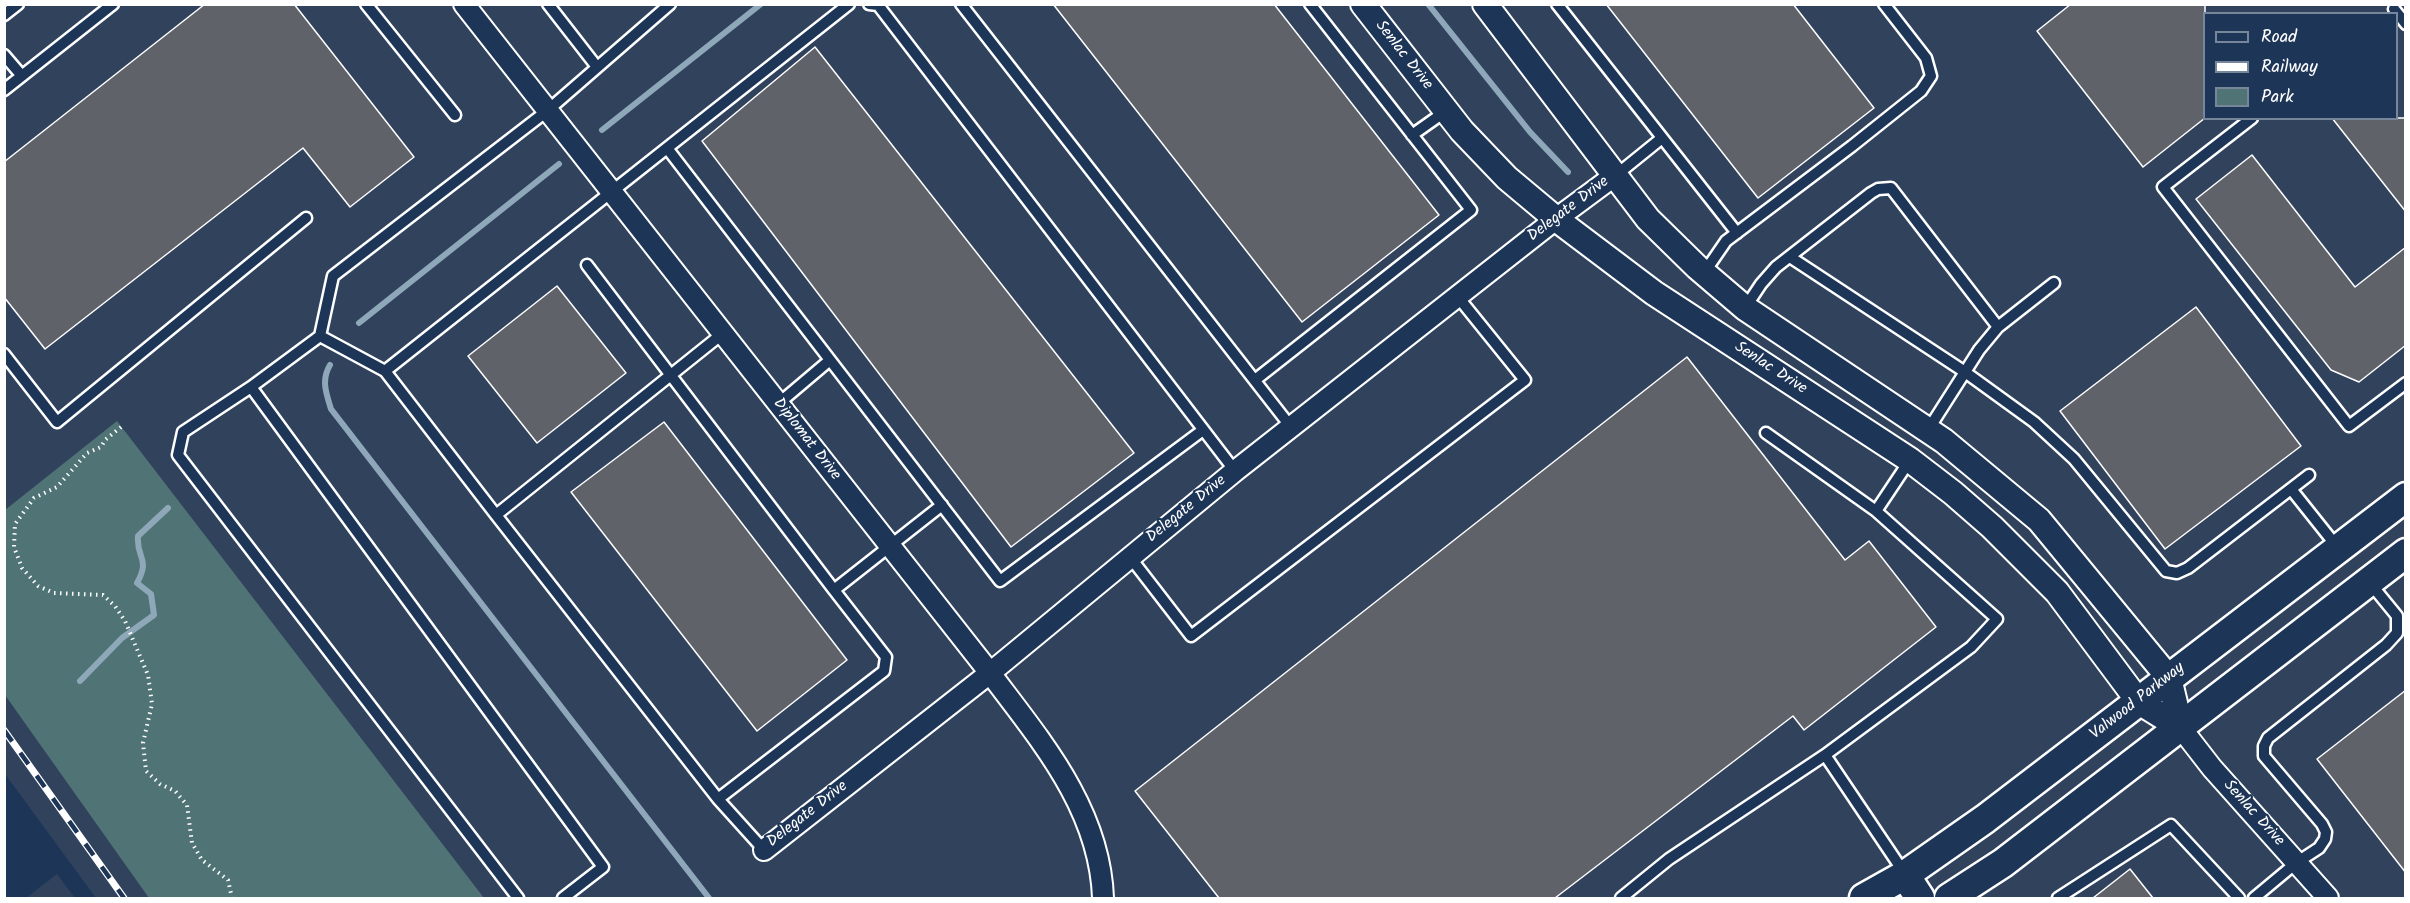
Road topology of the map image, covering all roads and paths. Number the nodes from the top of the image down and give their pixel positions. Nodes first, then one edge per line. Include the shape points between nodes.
1 (18, 4) edge
2 (113, 4) edge
3 (366, 4) edge
4 (464, 4) edge
5 (548, 4) edge
6 (670, 4) edge
7 (849, 4) edge
8 (869, 4) edge
9 (961, 4) edge
10 (1310, 4) edge
11 (1363, 4) edge
12 (1485, 4) edge
13 (1557, 4) edge
14 (1884, 4) edge
15 (4, 15) edge
16 (4, 55) edge
17 (597, 67) junction
18 (21, 76) junction
19 (4, 90) edge
20 (547, 111) junction
21 (1446, 111) junction
22 (455, 114) dead end
23 (2249, 120) edge
24 (1412, 135) junction
25 (1662, 138) junction
26 (667, 148) junction
27 (1614, 176) junction
28 (611, 192) junction
29 (306, 218) dead end
30 (1556, 219) junction
31 (1737, 233) junction
32 (1790, 257) junction
33 (587, 265) dead end
34 (1704, 273) junction
35 (2054, 283) dead end
36 (1458, 297) junction
37 (1746, 308) junction
38 (1998, 327) junction
39 (722, 334) junction
40 (320, 336) junction
41 (4, 354) edge
42 (830, 360) junction
43 (385, 370) junction
44 (1965, 372) junction
45 (672, 376) junction
46 (1255, 380) junction
47 (2406, 383) edge
48 (251, 387) junction
49 (778, 404) junction
50 (121, 427) dead end
51 (1291, 427) junction
52 (1203, 430) junction
53 (1928, 430) junction
54 (1767, 433) dead end
55 (1910, 460) junction
56 (1235, 471) junction
57 (2309, 475) dead end
58 (2291, 489) junction
59 (2406, 497) edge
60 (942, 505) junction
61 (1876, 511) junction
62 (496, 515) junction
63 (888, 545) junction
64 (2338, 548) junction
65 (2406, 554) edge
66 (1130, 557) junction
67 (2369, 581) junction
68 (834, 590) junction
69 (990, 673) junction
70 (2169, 678) junction
71 (2139, 702) junction
72 (2181, 728) junction
73 (1825, 755) junction
74 (718, 799) junction
75 (764, 850) joint
76 (2296, 863) junction
77 (1905, 874) junction
78 (232, 898) edge
79 (518, 898) edge
80 (564, 898) edge
81 (1103, 898) edge
82 (1621, 898) edge
83 (1864, 898) edge
84 (1920, 898) edge
85 (1949, 898) edge
86 (2058, 898) edge
87 (2239, 898) edge
88 (2253, 898) edge
89 (2328, 898) edge

1 - 15 lane
2 - 18 lane
3 - 22 lane
4 - 20 street, Diplomat Drive
5 - 17 lane
6 - 17 lane
7 - 26 lane
8 - 52 lane via 878,5
9 - 46 lane
10 - 24 lane
11 - 21 street, Senlac Drive
12 - 27 street, Senlac Drive
13 - 25 lane
14 - 31 lane via 1926,58 1931,76 1922,91
16 - 18 lane
17 - 20 lane
18 - 19 lane
20 - 28 street, Diplomat Drive
20 - 40 lane via 333,276
21 - 24 lane
21 - 30 street, Senlac Drive via 1507,178
23 - 47 lane via 2163,187 2349,426
24 - 46 lane via 1471,210
25 - 27 lane
25 - 31 lane
26 - 28 lane
26 - 42 lane
27 - 30 street, Delegate Drive
27 - 34 street, Senlac Drive via 1648,219
28 - 39 street, Diplomat Drive
28 - 43 lane
29 - 41 lane via 57,422
30 - 36 street, Delegate Drive
30 - 55 street, Senlac Drive via 1654,293
31 - 34 lane via 1726,241
32 - 37 lane via 1768,276
32 - 38 lane via 1870,193 1891,188
32 - 44 lane
33 - 45 lane
34 - 37 street, Senlac Drive
35 - 38 lane
36 - 51 street, Delegate Drive
36 - 66 lane via 1525,380 1191,636
37 - 53 street, Senlac Drive
38 - 44 lane
39 - 45 lane
39 - 49 street, Diplomat Drive
40 - 43 lane
40 - 48 lane
42 - 49 lane
42 - 60 lane
43 - 62 lane
44 - 53 lane
44 - 58 lane via 2034,422 2074,459 2166,571 2177,573 2188,568
45 - 62 lane
45 - 68 lane
46 - 51 lane
48 - 79 lane via 183,432 178,455
48 - 80 lane via 603,867
49 - 63 street, Diplomat Drive
50 - 78 path via 101,447 87,453 57,487 34,498 15,524 14,547 22,568 38,586 54,593 103,595 125,621 148,675 152,704 143,743 146,771 188,805 192,843 202,860 228,880
51 - 56 street, Delegate Drive
52 - 56 lane
52 - 60 lane via 1000,581
53 - 55 street
53 - 70 street, Senlac Drive via 2040,520
54 - 61 lane
55 - 61 lane
55 - 71 street, Senlac Drive via 1992,527 2057,592
56 - 66 street, Delegate Drive
57 - 58 lane
58 - 64 lane
59 - 64 main road, Valwood Parkway
60 - 63 lane
61 - 73 lane via 1997,619 1971,647
62 - 74 lane
63 - 68 lane
63 - 69 street, Diplomat Drive
64 - 70 main road, Valwood Parkway
65 - 67 main road
66 - 69 street, Delegate Drive
67 - 72 main road
67 - 76 lane via 2397,616 2397,633 2268,738 2264,746 2264,756 2326,832 2319,848
68 - 74 lane via 886,657 884,671
69 - 75 street, Delegate Drive
69 - 81 street, Diplomat Drive via 1075,793 1093,840
70 - 71 main road, Valwood Parkway
70 - 72 street, Senlac Drive
71 - 72 street, Senlac Drive
71 - 77 main road, Valwood Parkway via 1985,819
72 - 76 street, Senlac Drive
72 - 85 main road via 2003,863
73 - 77 lane
73 - 82 lane via 1669,859
74 - 75 lane
76 - 88 lane
76 - 89 street, Senlac Drive
77 - 83 main road, Valwood Parkway
77 - 84 main road
86 - 87 lane via 2170,825

